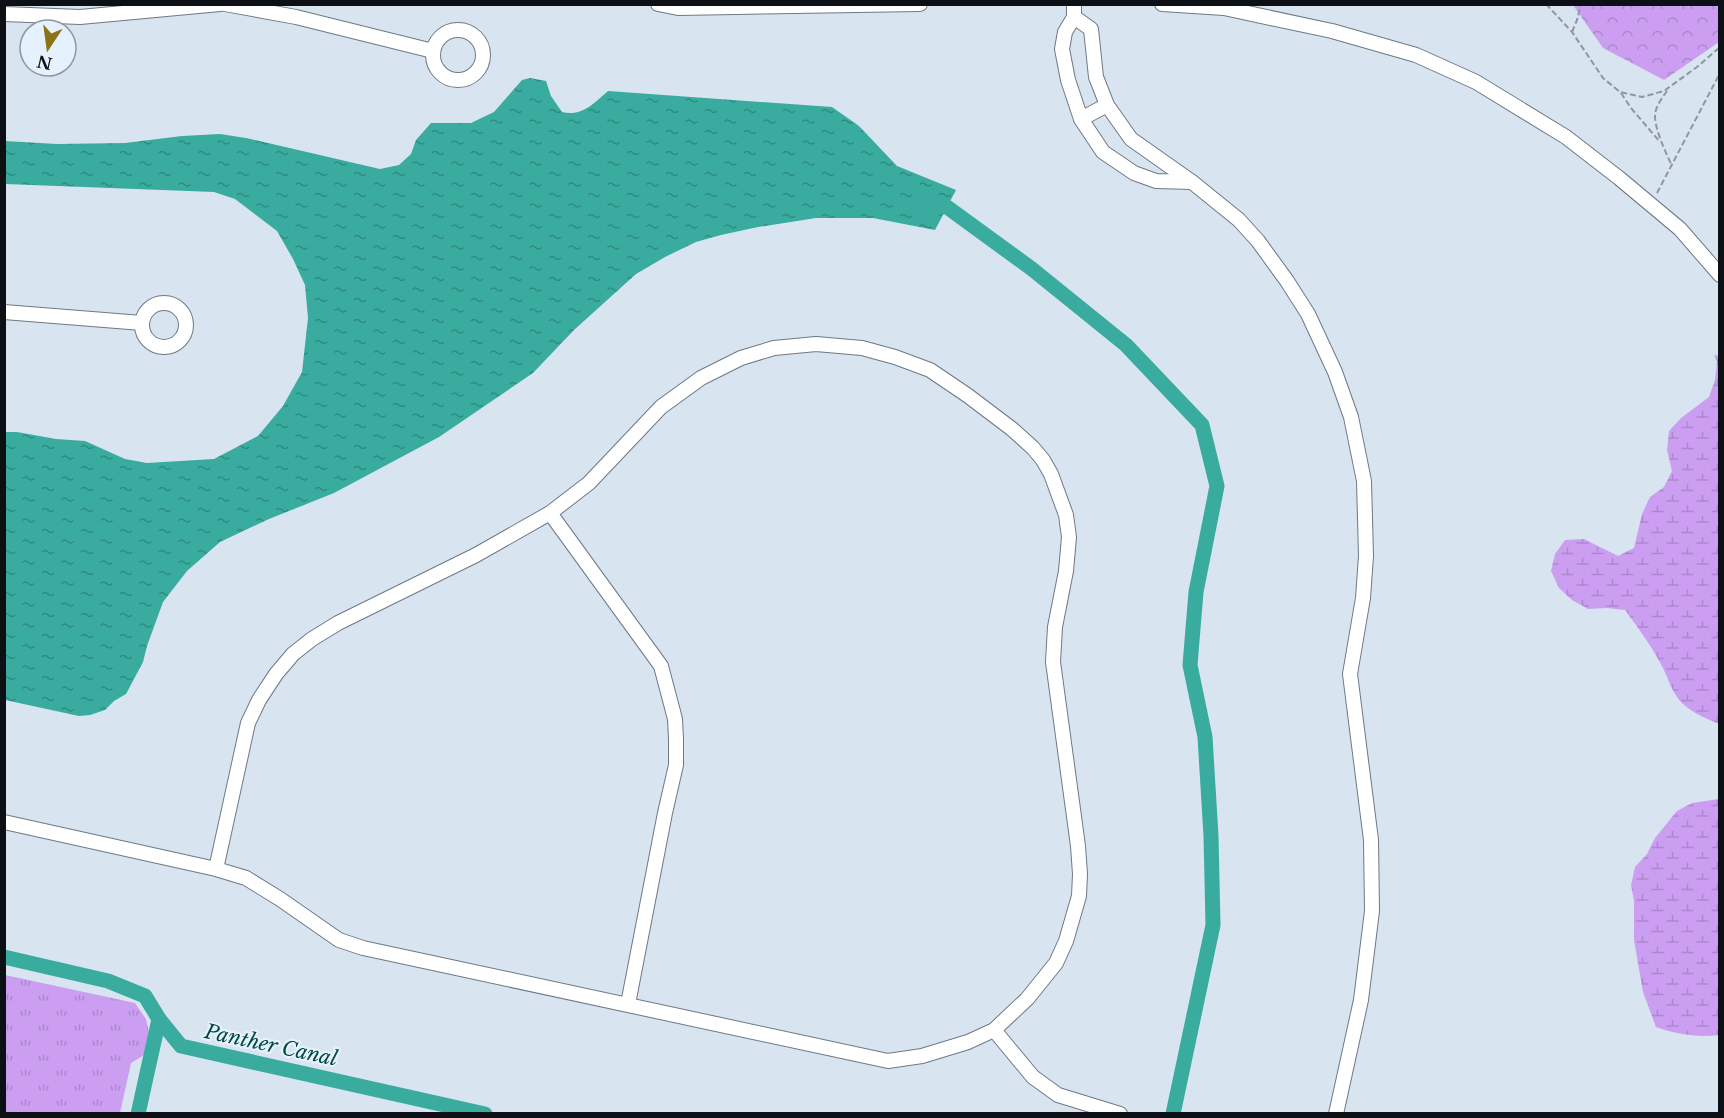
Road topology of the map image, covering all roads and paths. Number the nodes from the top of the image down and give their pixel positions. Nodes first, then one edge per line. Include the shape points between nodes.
1 (220, 4) edge
2 (225, 4) edge
3 (658, 4) edge
4 (920, 4) edge
5 (1162, 4) edge
6 (1546, 4) edge
7 (1581, 4) edge
8 (1074, 11) edge
9 (4, 14) edge
10 (1572, 32) junction
11 (1719, 47) edge
12 (433, 51) dead end
13 (1719, 73) edge
14 (1670, 87) junction
15 (1620, 92) junction
16 (1107, 105) junction
17 (1081, 119) junction
18 (1662, 144) junction
19 (1672, 166) junction
20 (1192, 182) junction
21 (1651, 205) junction
22 (1719, 275) edge
23 (4, 312) edge
24 (142, 323) dead end
25 (550, 513) junction
26 (4, 822) edge
27 (216, 869) junction
28 (628, 1004) junction
29 (994, 1030) junction
30 (1120, 1113) edge
31 (1336, 1113) edge

1 - 9 street via 80,17
2 - 12 street
3 - 4 street via 678,8
5 - 21 street via 1224,8 1332,31 1416,55 1476,82 1566,137
6 - 10 path
7 - 10 path
8 - 16 street via 1091,29 1096,77
8 - 17 street via 1062,49
10 - 15 path via 1603,78
11 - 14 path
13 - 19 path
14 - 15 path via 1642,97
14 - 18 path via 1655,116
15 - 18 path
16 - 17 street
16 - 20 street via 1131,139
17 - 20 street via 1103,152 1134,173 1156,181
18 - 19 path
19 - 21 path
20 - 31 street via 1258,241 1308,314 1351,417 1364,481 1363,598 1350,674 1371,840 1372,911 1361,1000
21 - 22 street via 1680,229
23 - 24 street
25 - 27 street via 476,555 338,623 293,654 264,692 248,723
25 - 28 street via 661,666 675,719 676,765
25 - 29 street via 590,483 675,395 741,358 774,348 841,345 879,351 913,363 967,394 1033,448 1060,495 1069,537 1053,662 1078,846 1079,896 1056,963 1027,999
26 - 27 street
27 - 28 street via 246,878 339,940 363,948
28 - 29 street via 888,1061 933,1053
29 - 30 street via 1033,1077 1058,1095

